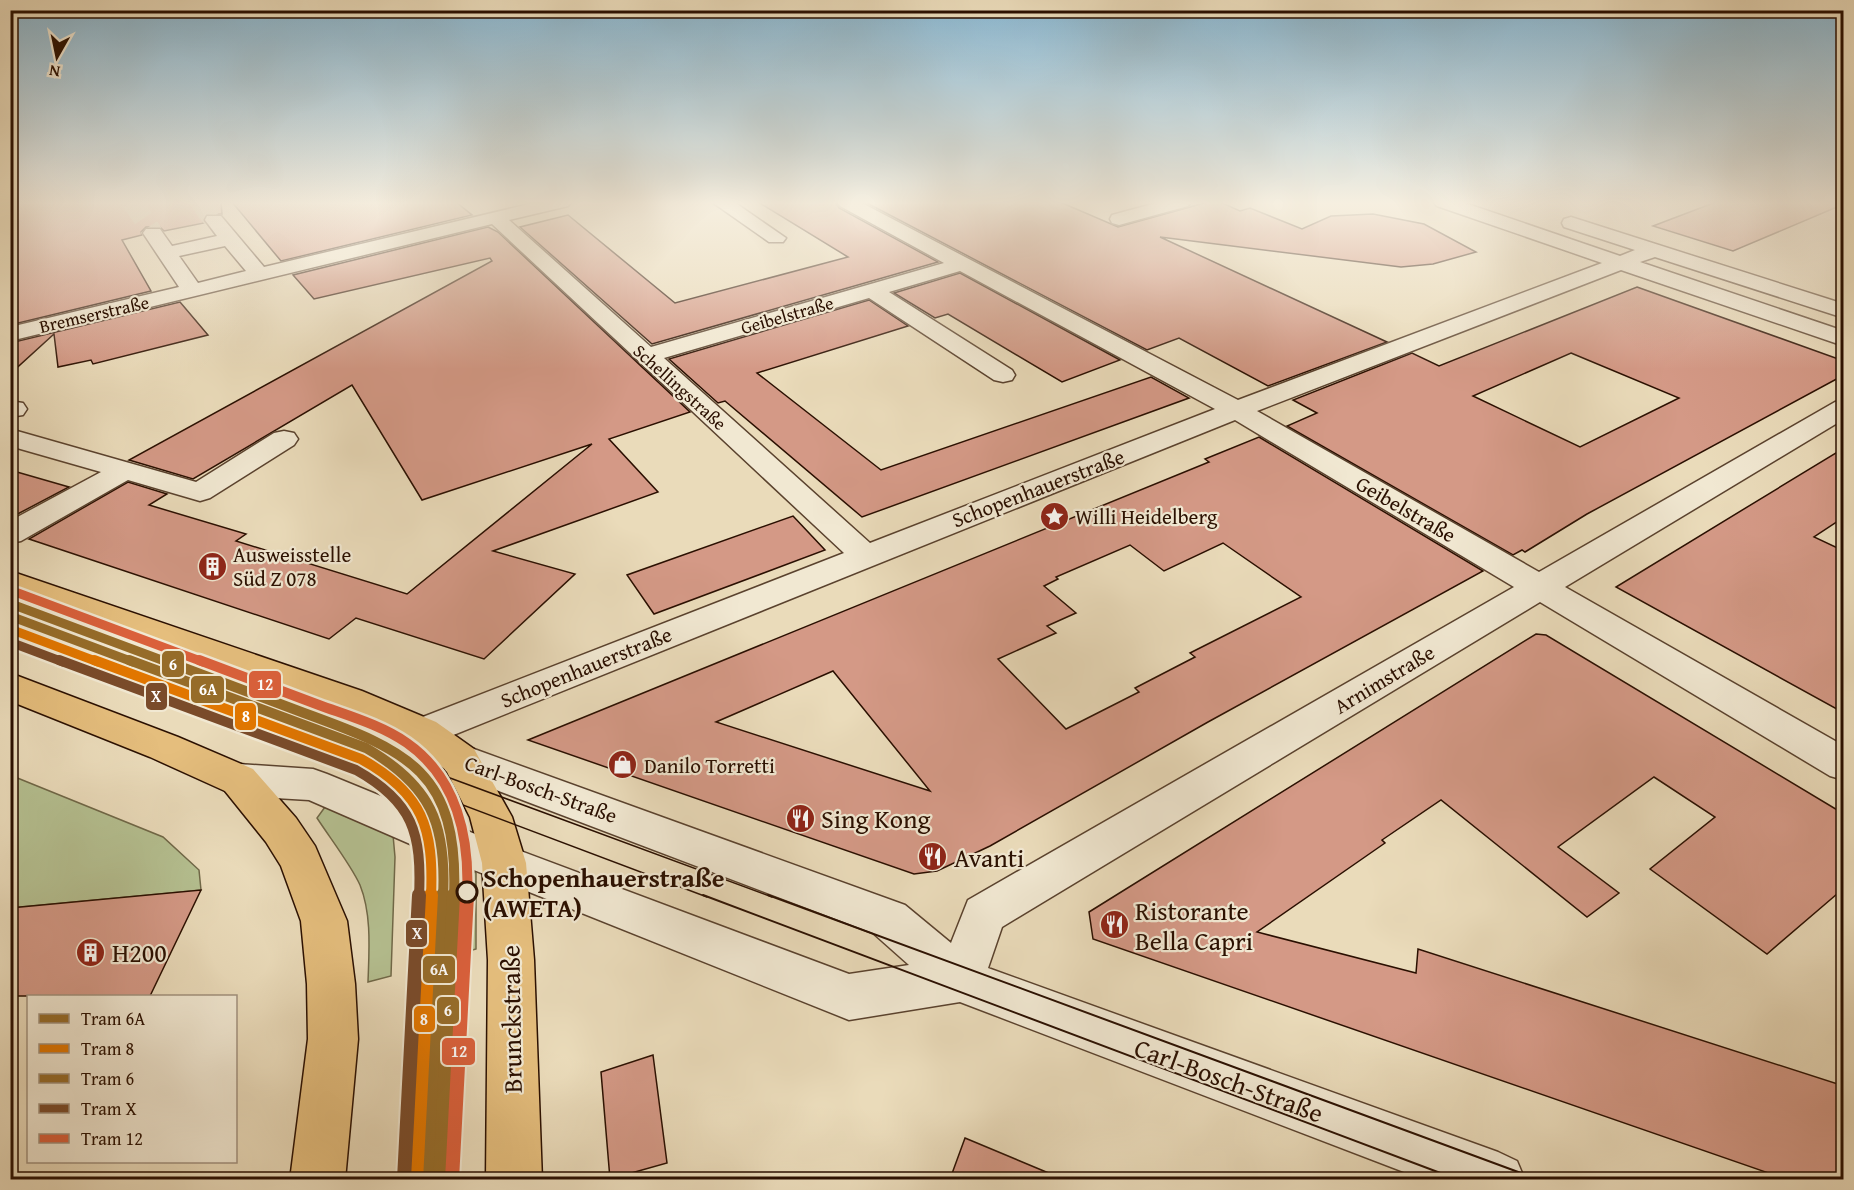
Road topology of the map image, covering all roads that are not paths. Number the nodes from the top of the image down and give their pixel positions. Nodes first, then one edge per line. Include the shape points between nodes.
1 (169, 258) tunnel mouth
2 (245, 258) edge
3 (322, 258) edge
4 (544, 258) edge
5 (950, 258) edge
6 (1604, 258) edge
7 (1634, 258) edge
8 (1677, 258) edge
9 (1620, 263) junction
10 (962, 264) junction
11 (259, 274) junction
12 (192, 290) junction
13 (871, 290) junction
14 (1844, 311) edge
15 (10, 334) edge
16 (1844, 339) edge
17 (646, 356) junction
18 (1003, 375) dead end
19 (1844, 408) edge
20 (1236, 410) junction
21 (10, 437) edge
22 (284, 439) dead end
23 (126, 470) junction
24 (10, 534) edge
25 (865, 556) junction
26 (10, 581) edge
27 (1539, 587) junction
28 (10, 686) edge
29 (423, 732) junction
30 (1839, 756) edge
31 (460, 760) junction
32 (238, 780) junction
33 (504, 863) junction
34 (960, 980) junction
35 (316, 1179) edge
36 (514, 1179) edge
37 (1498, 1179) edge

1 - 12 street
2 - 11 street
3 - 11 street, Bremserstraße
4 - 17 street, Schellingstraße
5 - 10 street, Geibelstraße
6 - 9 street
7 - 9 street, Schopenhauerstraße
8 - 14 street
9 - 16 street
9 - 20 street, Schopenhauerstraße
10 - 13 street, Geibelstraße
10 - 20 street, Geibelstraße
11 - 12 street, Bremserstraße
12 - 15 street, Bremserstraße
13 - 17 street, Geibelstraße
13 - 18 street
17 - 25 street, Schellingstraße
19 - 27 street, Arnimstraße
20 - 25 street, Schopenhauerstraße
20 - 27 street, Geibelstraße
21 - 23 street
22 - 23 street via 200,492
23 - 24 street
25 - 29 street, Schopenhauerstraße
26 - 29 main road, Carl-Bosch-Straße via 349,700
27 - 30 street, Geibelstraße
27 - 34 street, Arnimstraße via 984,914
28 - 32 main road, Carl-Bosch-Straße
29 - 31 main road, Carl-Bosch-Straße
31 - 33 main road, Brunckstraße via 491,817
31 - 34 street, Carl-Bosch-Straße via 889,918
32 - 33 street, Carl-Bosch-Straße via 313,785
32 - 35 main road via 300,859 324,921 333,1039
33 - 34 street, Carl-Bosch-Straße via 849,997
33 - 36 main road, Brunckstraße via 511,960
34 - 37 street, Carl-Bosch-Straße

